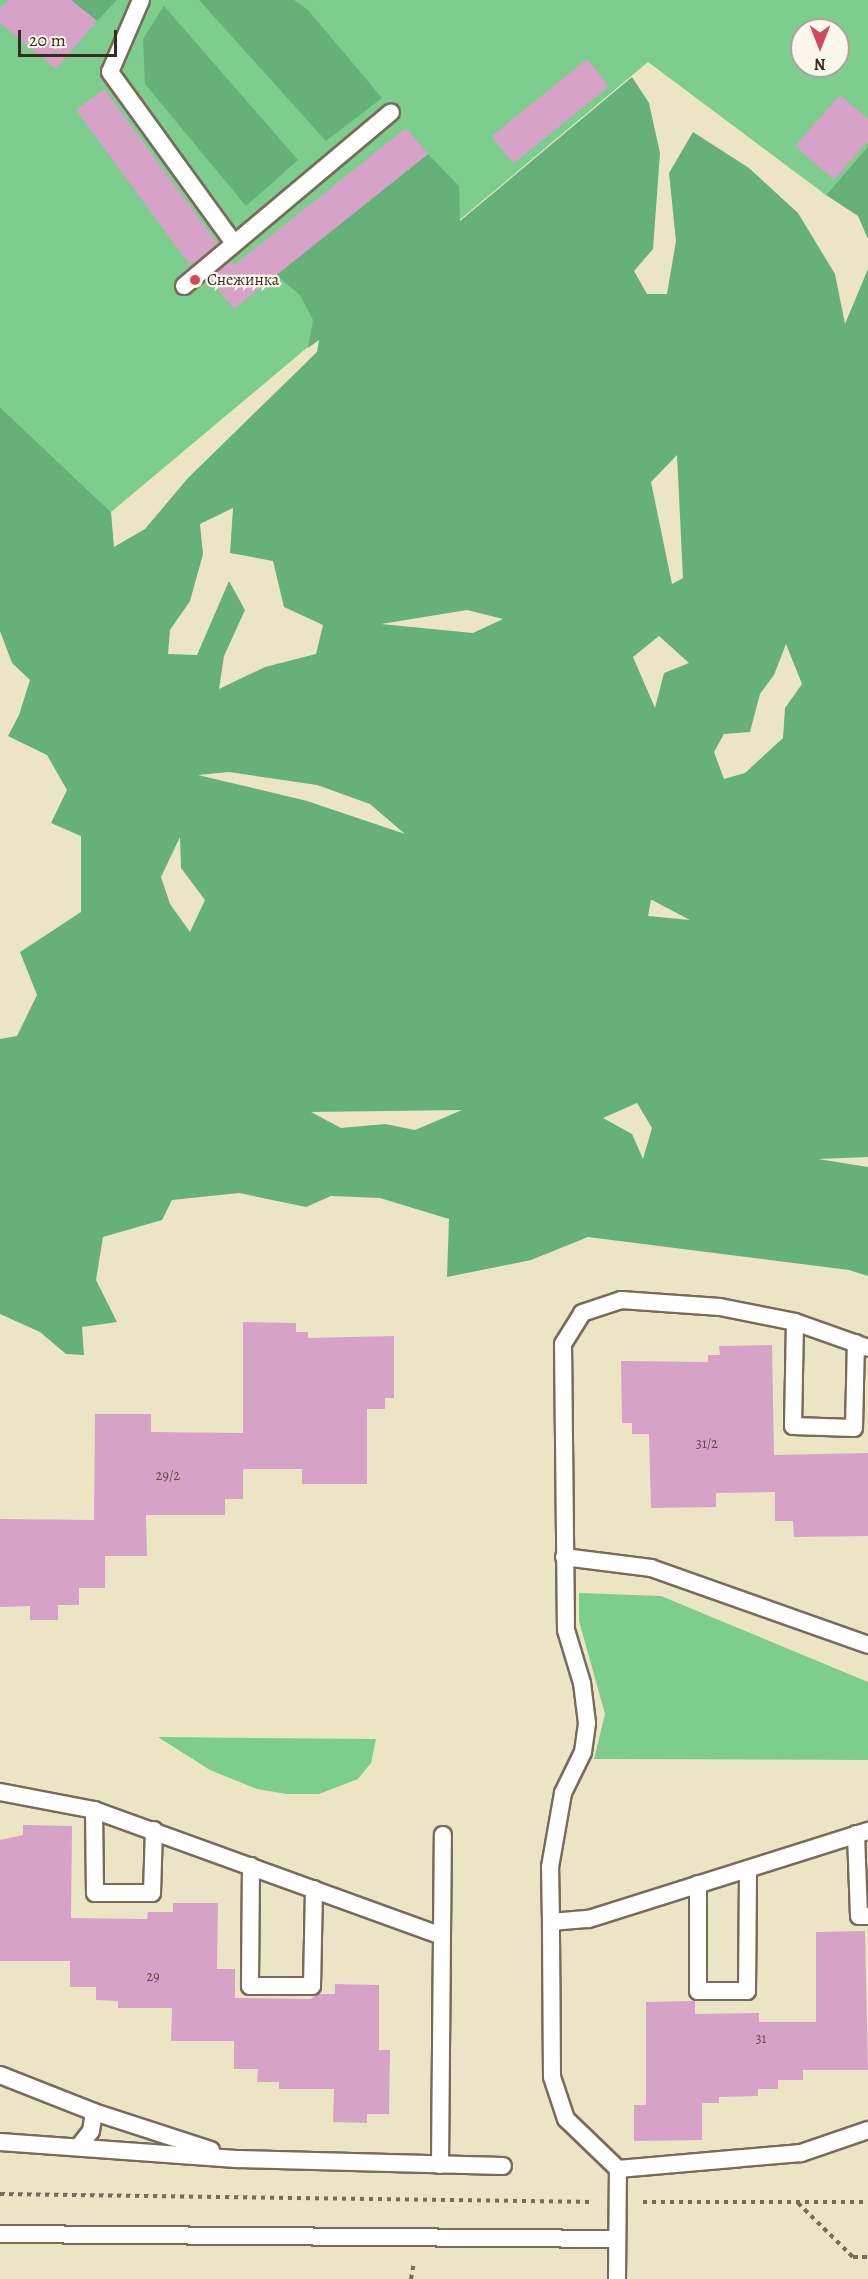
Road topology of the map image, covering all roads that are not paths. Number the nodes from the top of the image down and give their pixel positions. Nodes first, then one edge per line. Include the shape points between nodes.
1 (141, 0) edge
2 (391, 112) dead end
3 (233, 242) junction
4 (184, 286) dead end
5 (795, 1322) junction
6 (862, 1345) edge
7 (564, 1557) junction
8 (868, 1645) edge
9 (0, 1792) edge
10 (94, 1810) junction
11 (154, 1830) junction
12 (862, 1832) edge
13 (443, 1835) dead end
14 (251, 1866) junction
15 (748, 1869) junction
16 (698, 1884) junction
17 (314, 1888) junction
18 (868, 1916) edge
19 (551, 1922) junction
20 (442, 1936) junction
21 (0, 2075) edge
22 (93, 2112) junction
23 (868, 2130) edge
24 (0, 2142) edge
25 (80, 2145) junction
26 (239, 2159) junction
27 (440, 2165) junction
28 (503, 2166) dead end
29 (618, 2169) junction
30 (0, 2234) edge
31 (617, 2239) junction
32 (617, 2279) edge

1 - 3 lane via 110,72
2 - 3 lane
3 - 4 lane
5 - 6 lane
5 - 6 lane via 793,1426 854,1428
5 - 7 lane via 720,1307 621,1300 582,1313 563,1344
7 - 8 lane via 651,1568
7 - 19 lane via 566,1630 582,1683 587,1723 583,1752 563,1792 550,1867
9 - 10 lane
10 - 11 lane
10 - 11 lane via 95,1893 152,1893
11 - 14 lane
12 - 15 lane
12 - 18 lane via 859,1916
13 - 20 lane
14 - 17 lane
14 - 17 lane via 250,1986 312,1986
15 - 16 lane
15 - 16 lane via 747,1990 698,1990
16 - 19 lane via 589,1919
17 - 20 lane
19 - 29 lane via 552,2077 566,2119
20 - 27 lane
21 - 22 lane
22 - 25 lane via 91,2132
22 - 26 lane
23 - 29 lane via 801,2152
24 - 25 lane
25 - 26 lane
26 - 27 lane
27 - 28 lane
29 - 31 lane
30 - 31 lane
31 - 32 lane

